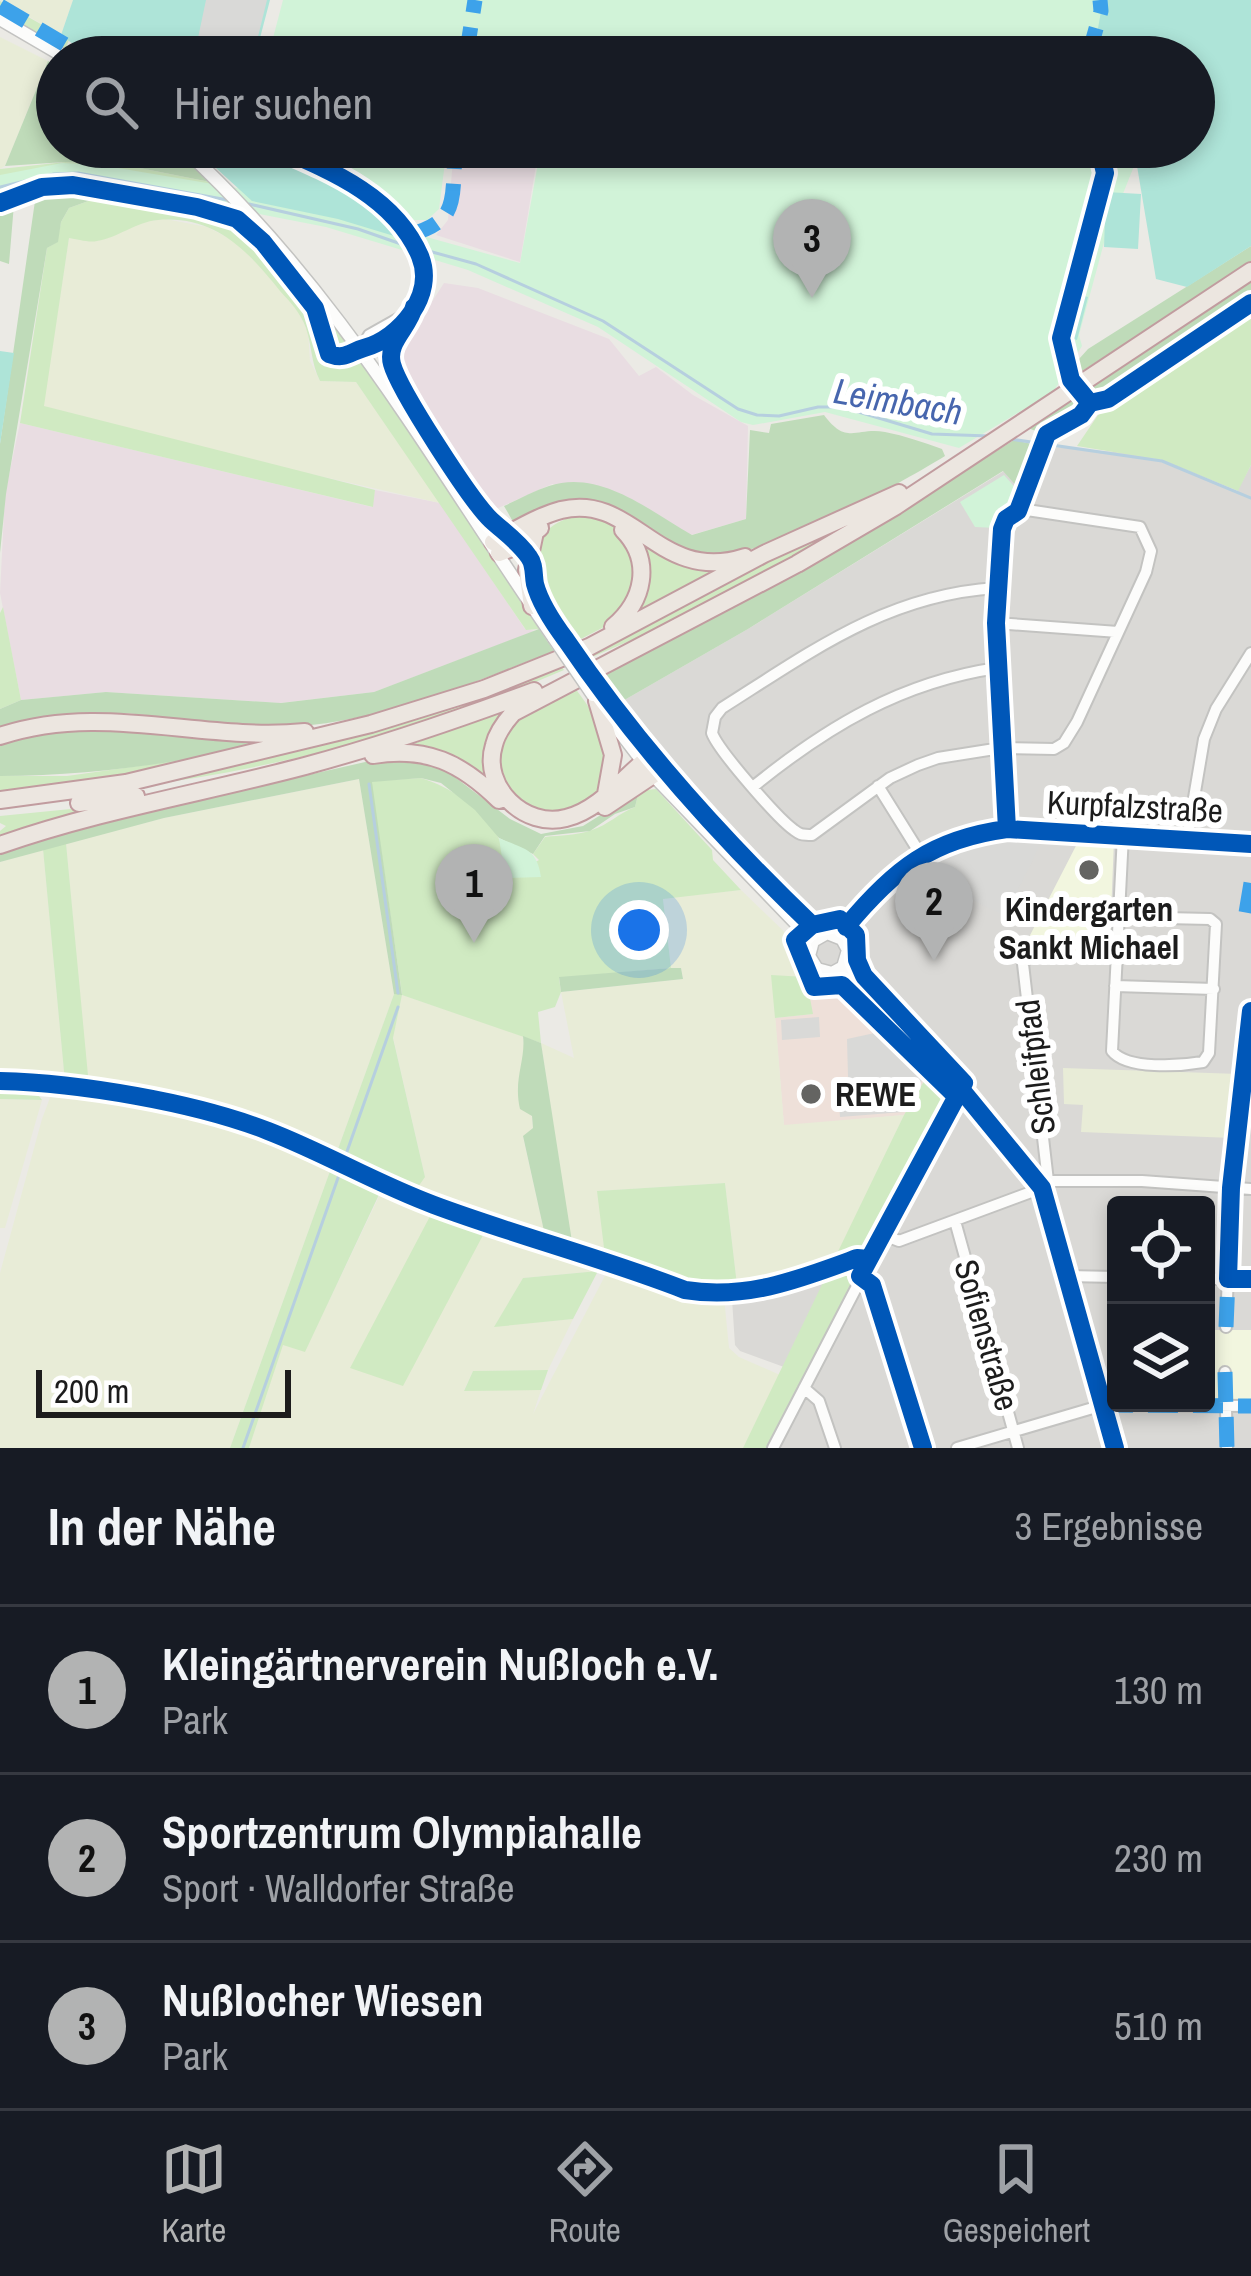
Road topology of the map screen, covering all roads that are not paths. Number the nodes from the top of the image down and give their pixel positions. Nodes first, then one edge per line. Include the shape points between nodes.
1 (0, 19) edge
2 (36, 40) edge
3 (204, 168) edge
4 (321, 168) edge
5 (1251, 271) edge
6 (1251, 303) edge
7 (414, 307) junction
8 (345, 326) junction
9 (393, 333) junction
10 (369, 334) junction
11 (362, 348) junction
12 (389, 386) junction
13 (1090, 403) dead end
14 (953, 466) junction
15 (536, 531) junction
16 (496, 548) junction
17 (764, 554) junction
18 (996, 588) junction
19 (532, 606) junction
20 (997, 623) junction
21 (1118, 632) junction
22 (645, 643) junction
23 (590, 646) junction
24 (1251, 653) edge
25 (997, 668) junction
26 (595, 698) junction
27 (370, 724) junction
28 (0, 736) edge
29 (1001, 748) junction
30 (307, 766) junction
31 (648, 769) junction
32 (263, 776) junction
33 (754, 786) junction
34 (878, 786) junction
35 (606, 794) junction
36 (0, 804) edge
37 (1007, 829) junction
38 (1124, 835) junction
39 (1186, 839) junction
40 (1248, 844) edge
41 (0, 845) edge
42 (921, 855) junction
43 (1120, 917) junction
44 (838, 936) junction
45 (813, 941) junction
46 (1030, 954) dead end
47 (843, 967) junction
48 (1115, 986) junction
49 (1214, 989) junction
50 (959, 1088) junction
51 (1238, 1145) dead end
52 (1045, 1184) junction
53 (1231, 1188) junction
54 (1251, 1189) edge
55 (955, 1221) junction
56 (881, 1234) junction
57 (868, 1259) junction
58 (860, 1276) junction
59 (1067, 1276) junction
60 (1107, 1277) edge
61 (1215, 1279) edge
62 (1228, 1279) junction
63 (1251, 1279) edge
64 (738, 1291) dead end
65 (1226, 1327) dead end
66 (1225, 1372) dead end
67 (804, 1388) junction
68 (1103, 1405) junction
69 (1225, 1406) junction
70 (1251, 1406) edge
71 (1013, 1432) junction
72 (773, 1448) edge
73 (835, 1448) edge
74 (923, 1448) edge
75 (957, 1448) edge
76 (1018, 1448) edge
77 (1115, 1448) edge
78 (1227, 1448) edge

1 - 2 street
3 - 8 street
4 - 7 street via 397,218 420,255 425,283
5 - 14 highway
6 - 13 street via 1108,399
7 - 9 street
7 - 10 street
8 - 10 street
8 - 11 street
9 - 11 street
9 - 12 street via 384,354
10 - 11 street
11 - 12 street
12 - 16 street
14 - 17 highway
14 - 22 highway via 797,564
15 - 16 highway via 518,546
15 - 19 highway via 526,569
15 - 23 highway via 563,516 593,514 618,525 639,552 635,601
16 - 17 highway via 560,510 590,508 693,561
16 - 19 street
17 - 23 highway
18 - 20 street
18 - 21 street via 1002,529 1015,513 1131,524 1151,551
18 - 33 street via 932,596 871,618 722,708 714,741
19 - 26 street, bridge
20 - 21 street
20 - 25 street
21 - 29 street via 1064,743
22 - 30 highway via 457,720
22 - 35 highway via 513,712 494,744 494,778 525,813 569,818
23 - 27 highway
24 - 39 street via 1204,739
25 - 29 street
25 - 33 street via 948,675 867,707
26 - 31 street
26 - 35 highway via 613,755
27 - 28 highway via 255,734 110,720
27 - 36 highway via 111,787
29 - 34 street via 938,758
29 - 37 street
30 - 31 highway via 393,752 438,756 512,811 546,824 588,816
30 - 32 highway
31 - 35 highway
31 - 45 street
32 - 36 highway via 68,804
32 - 41 highway
33 - 34 street via 794,831 812,835
34 - 42 street
37 - 38 street, Kurpfalzstraße
37 - 42 street, Kurpfalzstraße via 953,839
38 - 39 street, Kurpfalzstraße
38 - 43 street
39 - 40 street, Kurpfalzstraße
42 - 44 street, Kurpfalzstraße
43 - 48 street
43 - 49 street via 1210,919 1219,930
44 - 45 street
44 - 47 street via 848,950
45 - 47 street via 809,956 817,969
46 - 52 street, Schleifpfad via 1023,964
47 - 50 street
48 - 49 street
48 - 49 street via 1112,1051 1121,1061 1151,1063 1206,1059
50 - 52 street
50 - 56 street
51 - 53 street
52 - 53 street
52 - 55 street
52 - 59 street
53 - 54 street
53 - 62 street
55 - 56 street via 899,1241
55 - 71 street, Sofienstraße
56 - 57 street
57 - 58 street
57 - 64 street
58 - 67 street
58 - 74 street via 872,1285
59 - 60 street
59 - 68 street
61 - 62 street
62 - 63 street
62 - 65 street
66 - 69 street
67 - 72 street
67 - 73 street via 819,1401
68 - 69 street
68 - 71 street
68 - 77 street
69 - 70 street
69 - 78 street
71 - 75 street
71 - 76 street, Sofienstraße

